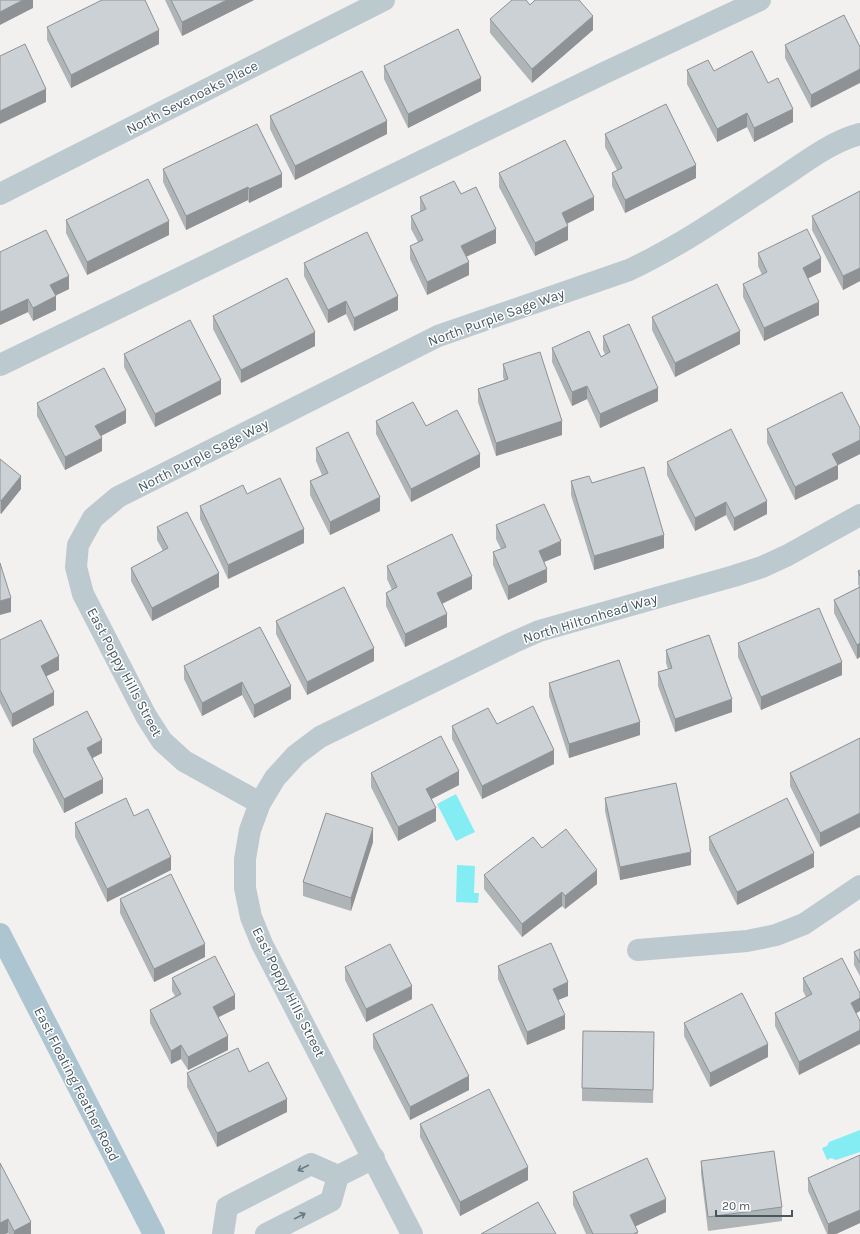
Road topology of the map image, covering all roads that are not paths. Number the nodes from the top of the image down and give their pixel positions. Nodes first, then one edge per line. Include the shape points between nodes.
1 (384, 0) edge
2 (760, 0) edge
3 (860, 134) edge
4 (0, 194) edge
5 (0, 365) edge
6 (860, 516) edge
7 (78, 545) joint
8 (260, 803) junction
9 (860, 886) edge
10 (0, 934) edge
11 (638, 950) dead end
12 (374, 1158) junction
13 (338, 1176) junction
14 (154, 1234) edge
15 (223, 1234) edge
16 (266, 1234) edge
17 (412, 1234) edge

1 - 4 street, North Sevenoaks Place
2 - 5 street
3 - 7 street, North Purple Sage Way via 824,150 656,258 629,270 438,336 118,497 93,518
6 - 8 street, North Hiltonhead Way via 762,567 539,631 512,643 320,737 291,760 275,778
7 - 8 street, East Poppy Hills Street via 76,567 83,594 146,716 162,740 184,761
8 - 12 street, East Poppy Hills Street via 250,830 245,859 245,888 251,917 266,951
9 - 11 street via 804,924 776,935
10 - 14 main road, East Floating Feather Road
12 - 13 street
12 - 17 street, East Poppy Hills Street
13 -> 15 street via 311,1164 227,1207
16 -> 13 street via 331,1201

